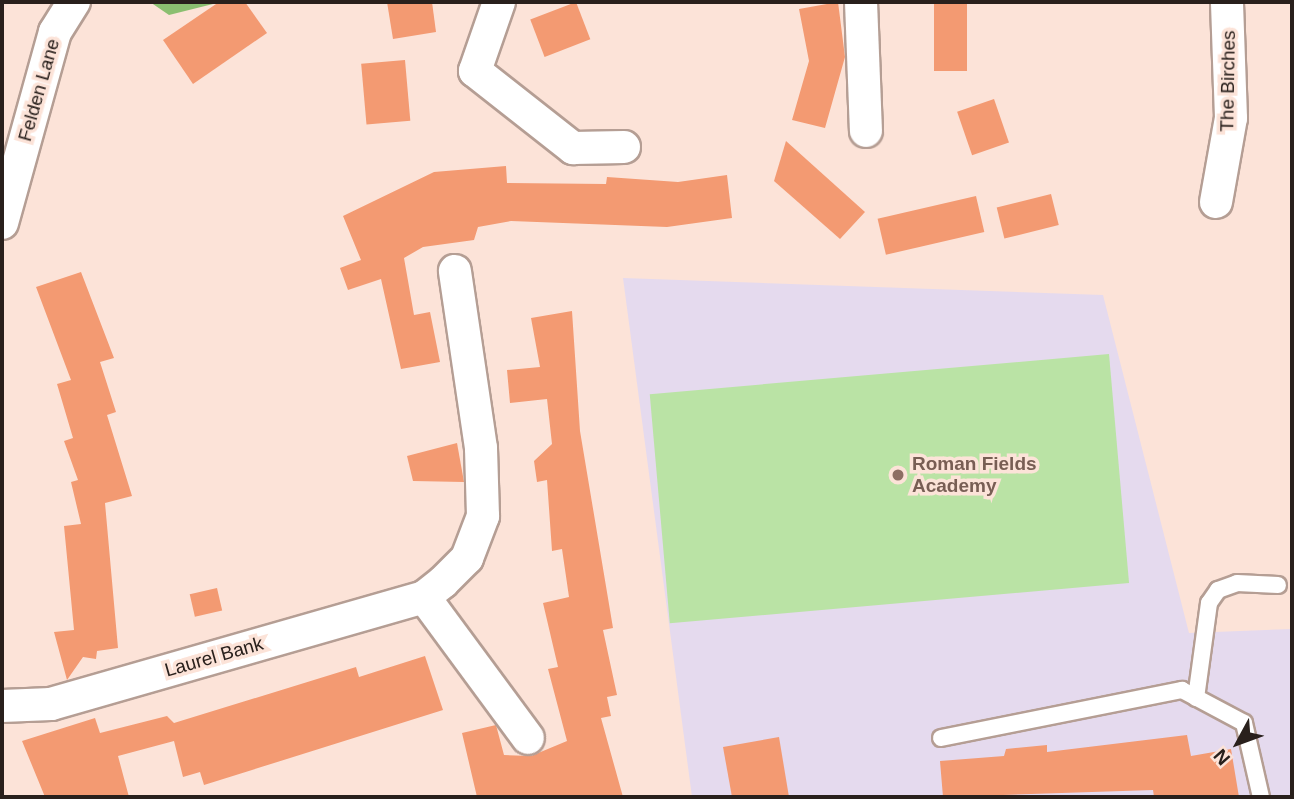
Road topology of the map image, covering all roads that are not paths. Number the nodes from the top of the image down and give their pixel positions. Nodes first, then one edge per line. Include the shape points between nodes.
1 (74, 2) edge
2 (499, 2) edge
3 (861, 2) edge
4 (1227, 2) edge
5 (866, 131) dead end
6 (624, 148) dead end
7 (1216, 202) dead end
8 (2, 223) edge
9 (456, 271) dead end
10 (1278, 584) dead end
11 (424, 597) junction
12 (1196, 698) junction
13 (2, 706) edge
14 (528, 738) dead end
15 (941, 738) dead end
16 (1261, 797) edge

1 - 8 street, Felden Lane via 55,32
2 - 6 street via 475,71 520,111 573,148
3 - 5 street
4 - 7 street, The Birches via 1231,118
9 - 11 street, Laurel Bank via 481,448 483,516 467,558
10 - 12 lane via 1237,583 1218,590 1209,603
11 - 13 street, Laurel Bank via 51,704
11 - 14 street
12 - 15 lane via 1182,690
12 - 16 lane via 1244,723

